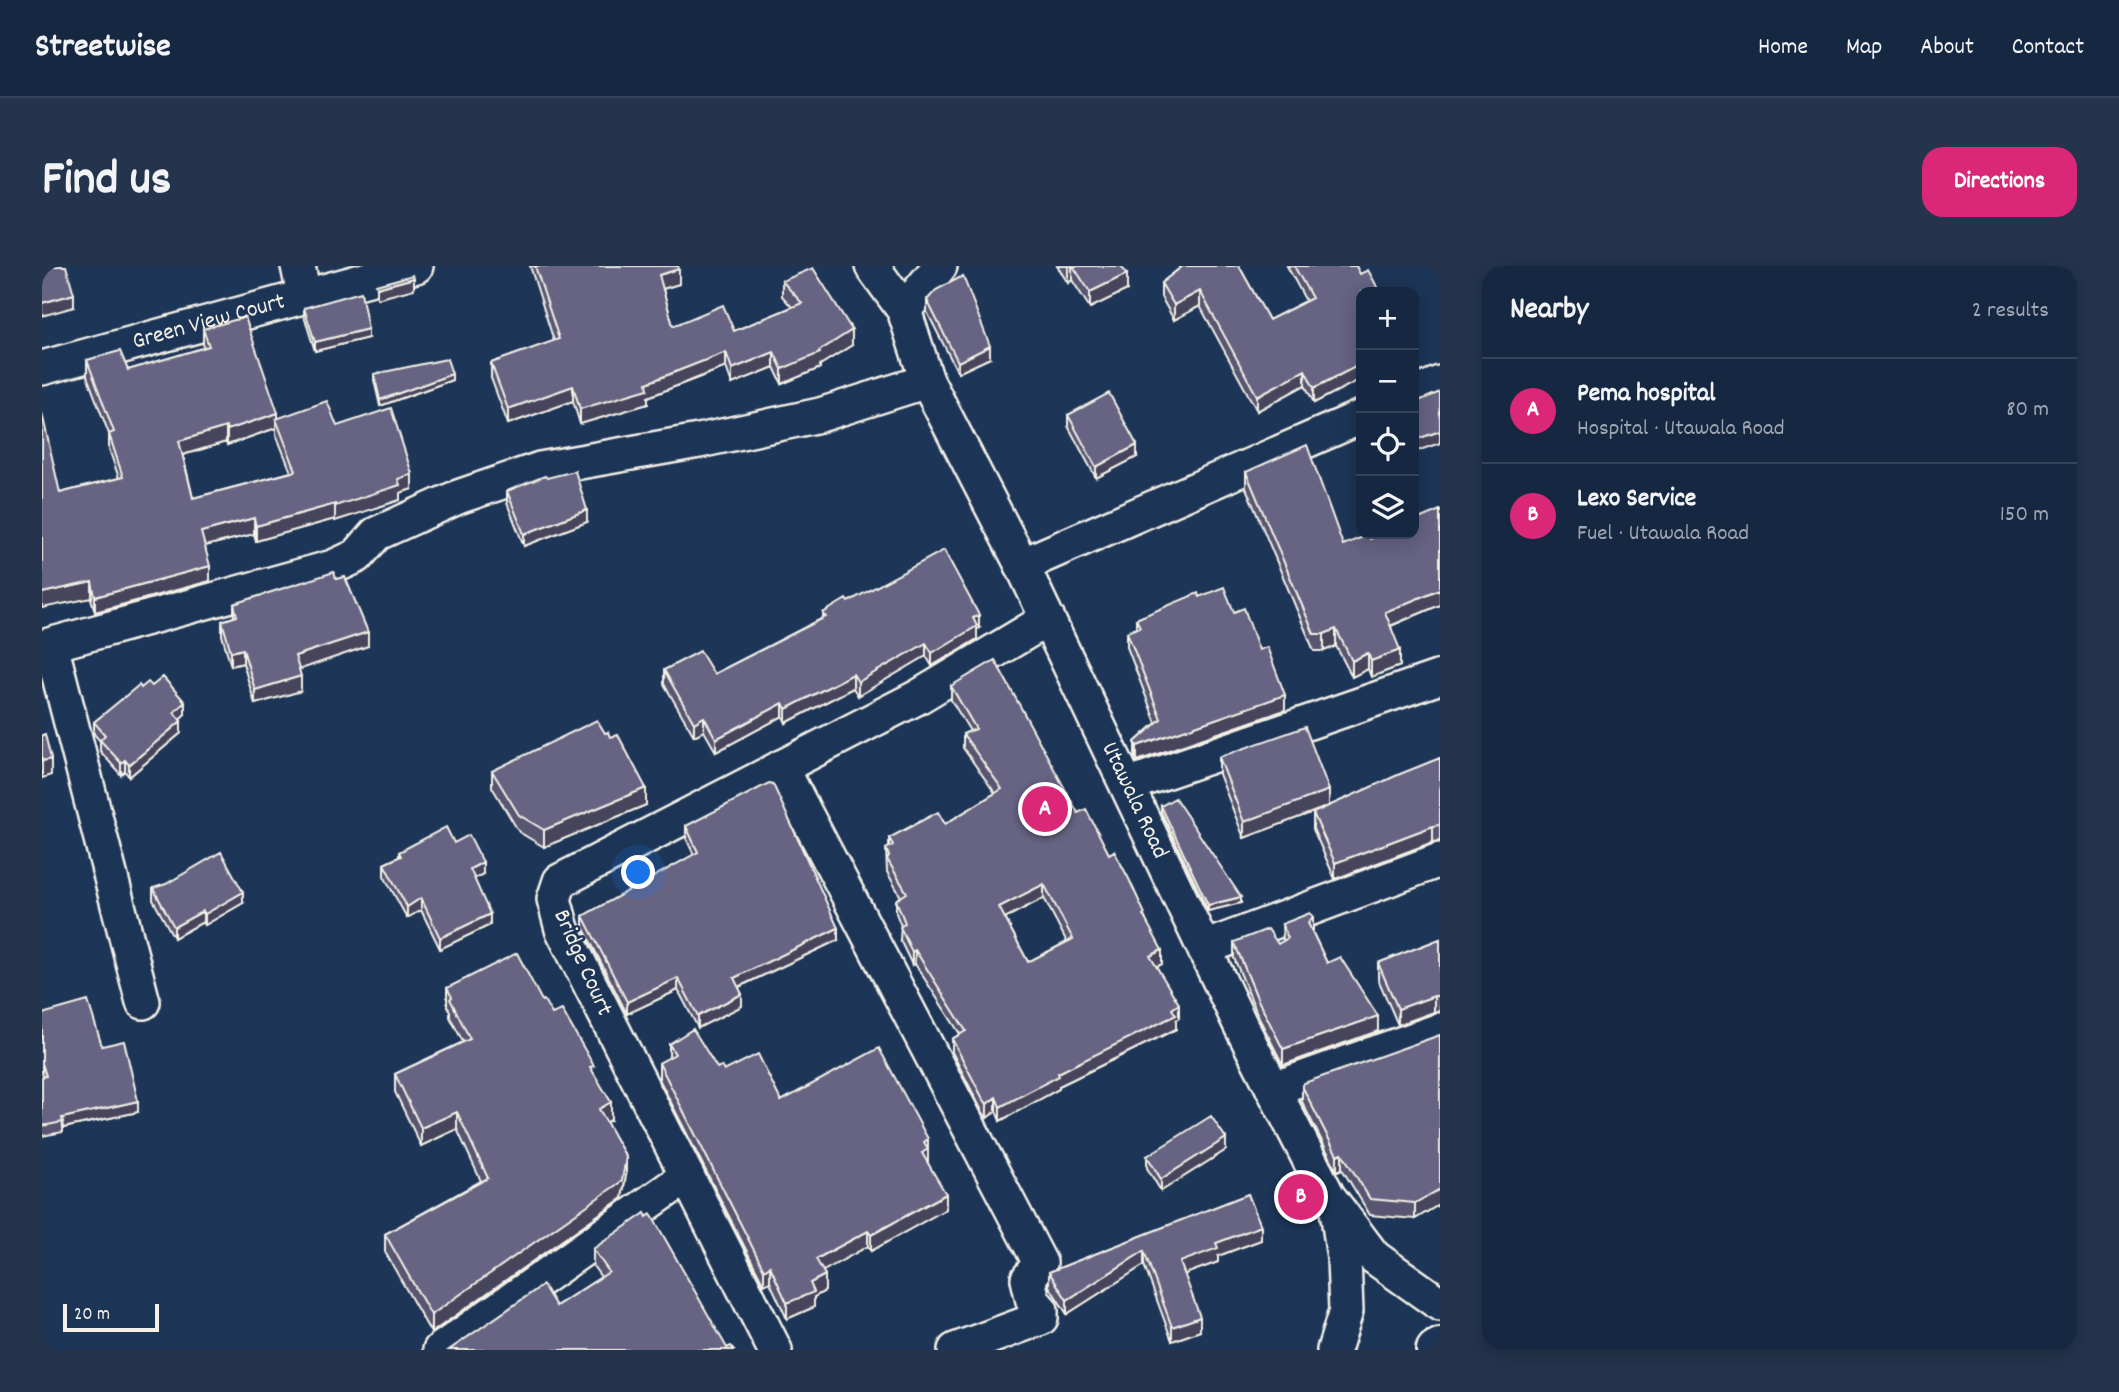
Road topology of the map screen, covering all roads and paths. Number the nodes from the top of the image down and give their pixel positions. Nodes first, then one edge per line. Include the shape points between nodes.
1 (416, 266) edge
2 (872, 266) edge
3 (940, 266) edge
4 (301, 281) edge
5 (904, 310) junction
6 (42, 368) edge
7 (927, 381) junction
8 (1440, 383) edge
9 (1419, 392) edge
10 (1356, 419) edge
11 (1022, 565) junction
12 (1048, 619) junction
13 (47, 646) edge
14 (1440, 677) edge
15 (781, 767) junction
16 (1127, 785) junction
17 (1440, 860) edge
18 (1204, 948) junction
19 (143, 1002) dead end
20 (1440, 1030) edge
21 (1273, 1089) junction
22 (687, 1176) junction
23 (1337, 1208) junction
24 (1440, 1304) edge
25 (440, 1350) edge
26 (775, 1350) edge
27 (955, 1350) edge
28 (1334, 1350) edge

1 - 4 street, Green View Court
2 - 5 street, Utawala Road
3 - 5 street
4 - 6 street, Green View Court
5 - 7 street, Utawala Road
7 - 11 street, Utawala Road
7 - 13 street via 820,415 540,469 458,497 376,534 357,556 333,567
8 - 9 street
10 - 11 street
11 - 12 street, Utawala Road
12 - 15 street, Bridge Court via 919,696
12 - 16 street, Utawala Road
13 - 19 street
14 - 16 street
15 - 22 street, Bridge Court via 560,881 554,900 562,929
15 - 27 street via 1041,1264 1028,1279 1041,1318
16 - 18 street, Utawala Road
17 - 18 street
18 - 21 street, Utawala Road
20 - 21 street
21 - 23 street, Utawala Road
22 - 25 street
22 - 26 street, Bridge Court
23 - 24 street, Utawala Road via 1374,1257
23 - 28 street via 1346,1311

